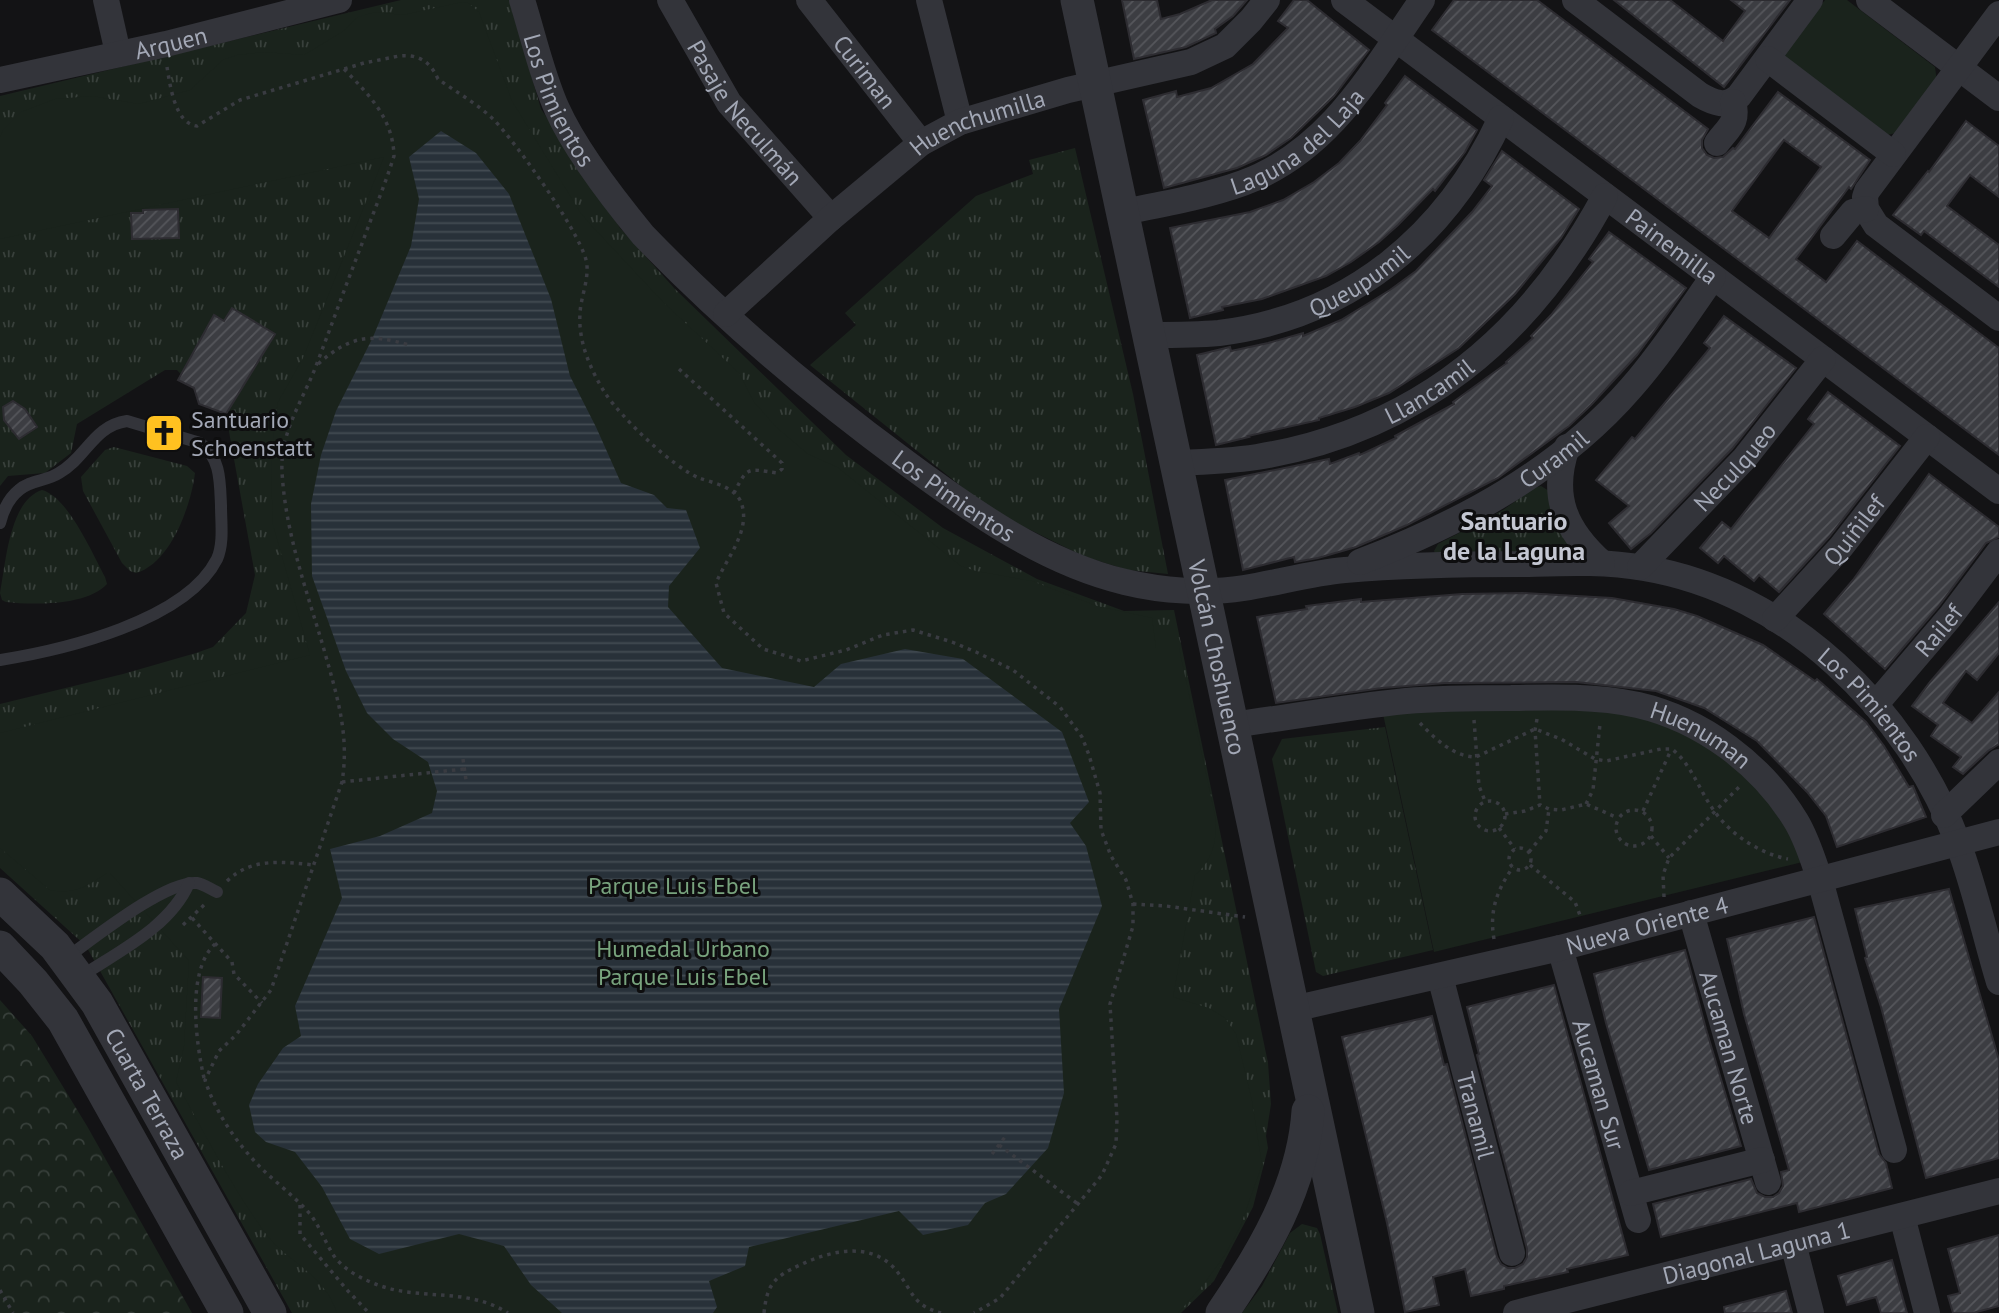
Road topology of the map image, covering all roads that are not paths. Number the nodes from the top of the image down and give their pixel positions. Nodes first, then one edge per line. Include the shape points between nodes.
1 (106, 0) edge
2 (340, 0) edge
3 (522, 0) edge
4 (670, 0) edge
5 (809, 0) edge
6 (929, 0) edge
7 (1077, 0) edge
8 (1267, 0) edge
9 (1344, 0) edge
10 (1422, 0) edge
11 (1575, 0) edge
12 (1810, 0) edge
13 (1869, 0) edge
14 (243, 11) edge
15 (1999, 14) edge
16 (1395, 39) junction
17 (118, 53) junction
18 (1768, 59) junction
19 (1959, 68) junction
20 (0, 80) edge
21 (1096, 85) junction
22 (1999, 98) edge
23 (1733, 102) junction
24 (1502, 118) junction
25 (961, 122) junction
26 (921, 143) junction
27 (1717, 143) dead end
28 (1893, 154) junction
29 (1605, 196) junction
30 (1866, 209) junction
31 (1123, 212) junction
32 (831, 218) junction
33 (1833, 236) dead end
34 (1713, 277) junction
35 (726, 314) junction
36 (1999, 318) edge
37 (1150, 335) junction
38 (1823, 359) junction
39 (1927, 437) junction
40 (1567, 447) junction
41 (1177, 464) junction
42 (1999, 491) edge
43 (0, 523) edge
44 (1999, 552) edge
45 (1602, 563) junction
46 (1640, 567) junction
47 (1340, 570) junction
48 (1204, 591) junction
49 (1775, 619) junction
50 (0, 660) edge
51 (1875, 705) junction
52 (1233, 725) junction
53 (1999, 762) edge
54 (1944, 815) junction
55 (1999, 832) edge
56 (1958, 843) junction
57 (1815, 881) junction
58 (189, 883) junction
59 (216, 892) road end
60 (0, 894) edge
61 (1679, 917) junction
62 (0, 947) edge
63 (1560, 948) junction
64 (73, 967) junction
65 (1440, 976) junction
66 (1999, 982) edge
67 (1293, 1009) junction
68 (1309, 1084) junction
69 (1894, 1150) dead end
70 (1999, 1191) edge
71 (1631, 1193) junction
72 (1336, 1212) junction
73 (1902, 1216) junction
74 (1638, 1220) dead end
75 (1272, 1231) junction
76 (1793, 1243) junction
77 (1512, 1253) dead end
78 (1521, 1312) edge
79 (227, 1313) edge
80 (271, 1313) edge
81 (1222, 1313) edge
82 (1358, 1313) edge
83 (1811, 1313) edge
84 (1927, 1313) edge

1 - 17 street
2 - 14 street, Arquen
3 - 35 street, Los Pimientos via 557,109 572,135 623,211
4 - 32 street, Pasaje Neculmán via 729,103
5 - 26 street, Curiman
6 - 25 street
7 - 21 street, Volcán Choshuenco
8 - 21 street, Huenchumilla via 1225,46 1191,62
9 - 16 street, Painemilla
10 - 16 street, Laguna del Laja
11 - 23 street via 1700,95 1721,104
12 - 18 street
13 - 19 street
14 - 17 street, Arquen via 166,44
15 - 19 street
16 - 24 street, Painemilla
16 - 31 street, Laguna del Laja via 1346,110 1283,164 1218,192
17 - 20 street, Arquen
18 - 23 street
18 - 28 street
19 - 22 street
19 - 28 street
21 - 25 street, Huenchumilla
21 - 31 street, Volcán Choshuenco
23 - 27 street via 1735,120
24 - 29 street, Painemilla
24 - 37 street, Queupumil via 1456,197 1416,241 1369,278 1312,308 1262,325 1219,333
25 - 26 street, Huenchumilla
26 - 32 street, Huenchumilla
28 - 30 street via 1867,191
29 - 34 street, Painemilla
29 - 41 street, Llancamil via 1566,262 1528,310 1492,345 1433,390 1366,426 1293,450
30 - 33 street via 1849,215
30 - 36 street via 1876,225
31 - 37 street, Volcán Choshuenco
32 - 35 street, Huenchumilla
34 - 38 street, Painemilla
34 - 40 street, Curamil via 1630,389
35 - 48 street, Los Pimientos via 853,424 950,495 1018,537 1069,563 1124,582
37 - 41 street, Volcán Choshuenco
38 - 39 street, Painemilla
38 - 46 street, Neculqueo via 1744,459
39 - 42 street, Painemilla
39 - 49 street, Quiñilef via 1841,547
40 - 45 street via 1559,481 1565,514 1576,536
40 - 47 street, Curamil via 1472,513
41 - 48 street, Volcán Choshuenco
43 - 50 lane via 17,491 61,473 101,431 127,421 208,448 220,482 217,558 187,593 164,609 107,633
44 - 51 street, Railef
45 - 46 street, Los Pimientos
45 - 47 street, Los Pimientos
46 - 49 street, Los Pimientos via 1700,582
47 - 48 street, Los Pimientos via 1240,589
48 - 52 street, Volcán Choshuenco
49 - 51 street, Los Pimientos via 1832,661
51 - 54 street, Los Pimientos via 1914,757
52 - 57 street, Huenuman via 1405,701 1541,697 1638,705 1684,722 1725,745 1755,770 1797,822
52 - 67 street, Volcán Choshuenco
53 - 54 street
54 - 56 street, Los Pimientos
55 - 56 street, Nueva Oriente 4
56 - 57 street, Nueva Oriente 4
56 - 66 street, Los Pimientos
57 - 61 street, Nueva Oriente 4
57 - 69 street, Huenuman
58 - 59 lane
58 - 64 lane via 141,906
58 - 64 lane via 182,899 157,925
60 - 64 street, Cuarta Terraza
61 - 63 street, Nueva Oriente 4
61 - 71 street, Aucaman Norte via 1765,1171
62 - 79 street, Cuarta Terraza via 63,1020
63 - 65 street, Nueva Oriente 4
63 - 71 street, Aucaman Sur
64 - 80 street, Cuarta Terraza via 138,1073
65 - 67 street, Nueva Oriente 4
65 - 77 street, Tranamil
67 - 68 street, Volcán Choshuenco
68 - 72 street, Volcán Choshuenco
68 - 75 street via 1302,1149
70 - 73 street, Diagonal Laguna 1
71 - 74 street, Aucaman Sur
72 - 75 street via 1304,1214
72 - 82 street, Volcán Choshuenco
73 - 76 street, Diagonal Laguna 1
73 - 84 street
75 - 81 street
76 - 78 street, Diagonal Laguna 1
76 - 83 street

